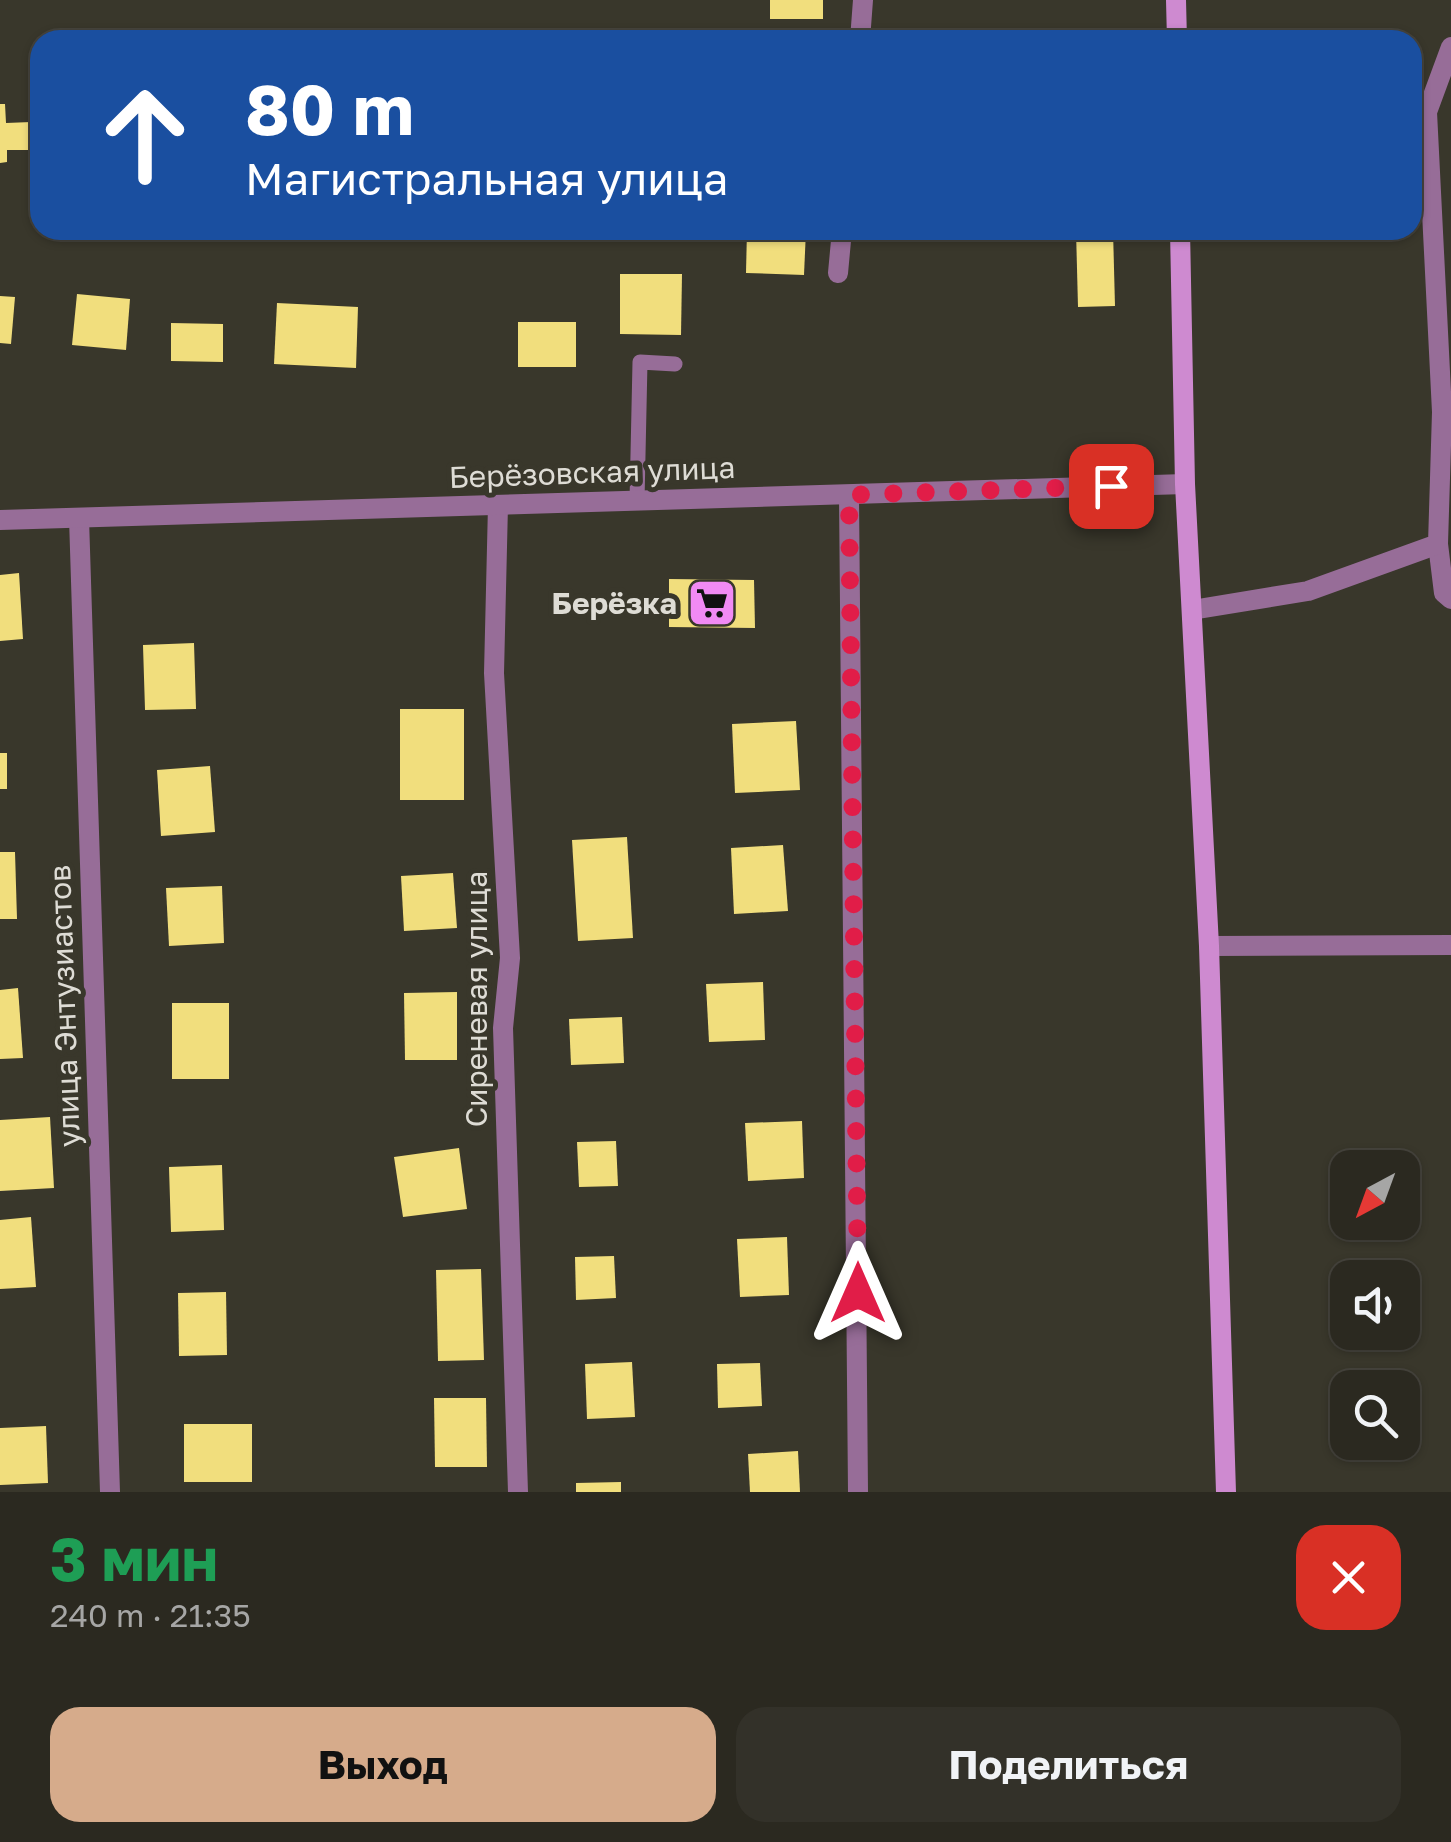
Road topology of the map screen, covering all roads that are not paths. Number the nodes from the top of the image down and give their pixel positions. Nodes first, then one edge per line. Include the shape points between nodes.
1 (863, 0) edge
2 (1176, 0) edge
3 (861, 30) edge
4 (1177, 30) edge
5 (1451, 47) edge
6 (841, 240) edge
7 (1180, 240) edge
8 (838, 273) dead end
9 (1445, 363) edge
10 (675, 364) dead end
11 (1185, 484) junction
12 (849, 495) junction
13 (638, 501) junction
14 (498, 505) junction
15 (78, 518) junction
16 (0, 520) edge
17 (1438, 544) junction
18 (1451, 599) edge
19 (1192, 610) junction
20 (1451, 945) edge
21 (1209, 946) junction
22 (110, 1492) edge
23 (518, 1492) edge
24 (858, 1492) edge
25 (1226, 1492) edge

1 - 3 street
2 - 4 main road
5 - 9 street via 1427,112
6 - 8 street
7 - 11 main road
9 - 17 street
10 - 13 lane via 640,362
11 - 12 street, Берёзовская улица
11 - 19 main road
12 - 13 street, Берёзовская улица
12 - 24 street
13 - 14 street, Берёзовская улица
14 - 15 street, Берёзовская улица
14 - 23 street, Сиреневая улица via 494,673 510,958 502,1028
15 - 16 street, Берёзовская улица
15 - 22 street, улица Энтузиастов
17 - 18 street via 1444,593
17 - 19 street via 1308,590
19 - 21 main road
20 - 21 street
21 - 25 main road

